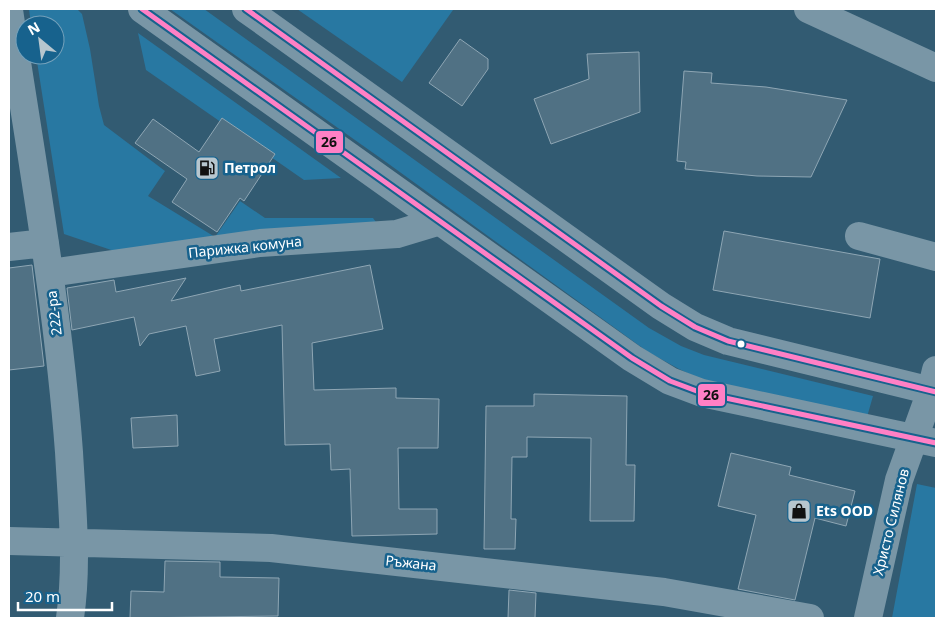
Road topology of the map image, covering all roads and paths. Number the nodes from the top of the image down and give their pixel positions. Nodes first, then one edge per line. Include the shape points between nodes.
1 (142, 9) edge
2 (246, 9) edge
3 (808, 9) edge
4 (9, 10) edge
5 (936, 68) edge
6 (440, 221) junction
7 (859, 236) dead end
8 (45, 243) junction
9 (9, 247) edge
10 (936, 257) edge
11 (50, 273) junction
12 (934, 384) edge
13 (925, 440) edge
14 (9, 541) edge
15 (75, 541) junction
16 (70, 618) edge
17 (810, 618) edge
18 (868, 618) edge

1 - 6 street
2 - 12 street via 653,301 695,327 728,341
3 - 5 street
4 - 8 street, 222-ра
6 - 11 street, Парижка комуна via 397,234 260,242
6 - 13 street via 632,358 670,381 702,393
7 - 10 street
8 - 9 street
8 - 11 street, 222-ра
11 - 15 street, 222-ра via 65,405
12 - 13 street, Христо Силянов
13 - 18 street, Христо Силянов via 898,480
14 - 15 street, Ръжана
15 - 16 street, 222-ра
15 - 17 street, Ръжана via 271,548 664,592

